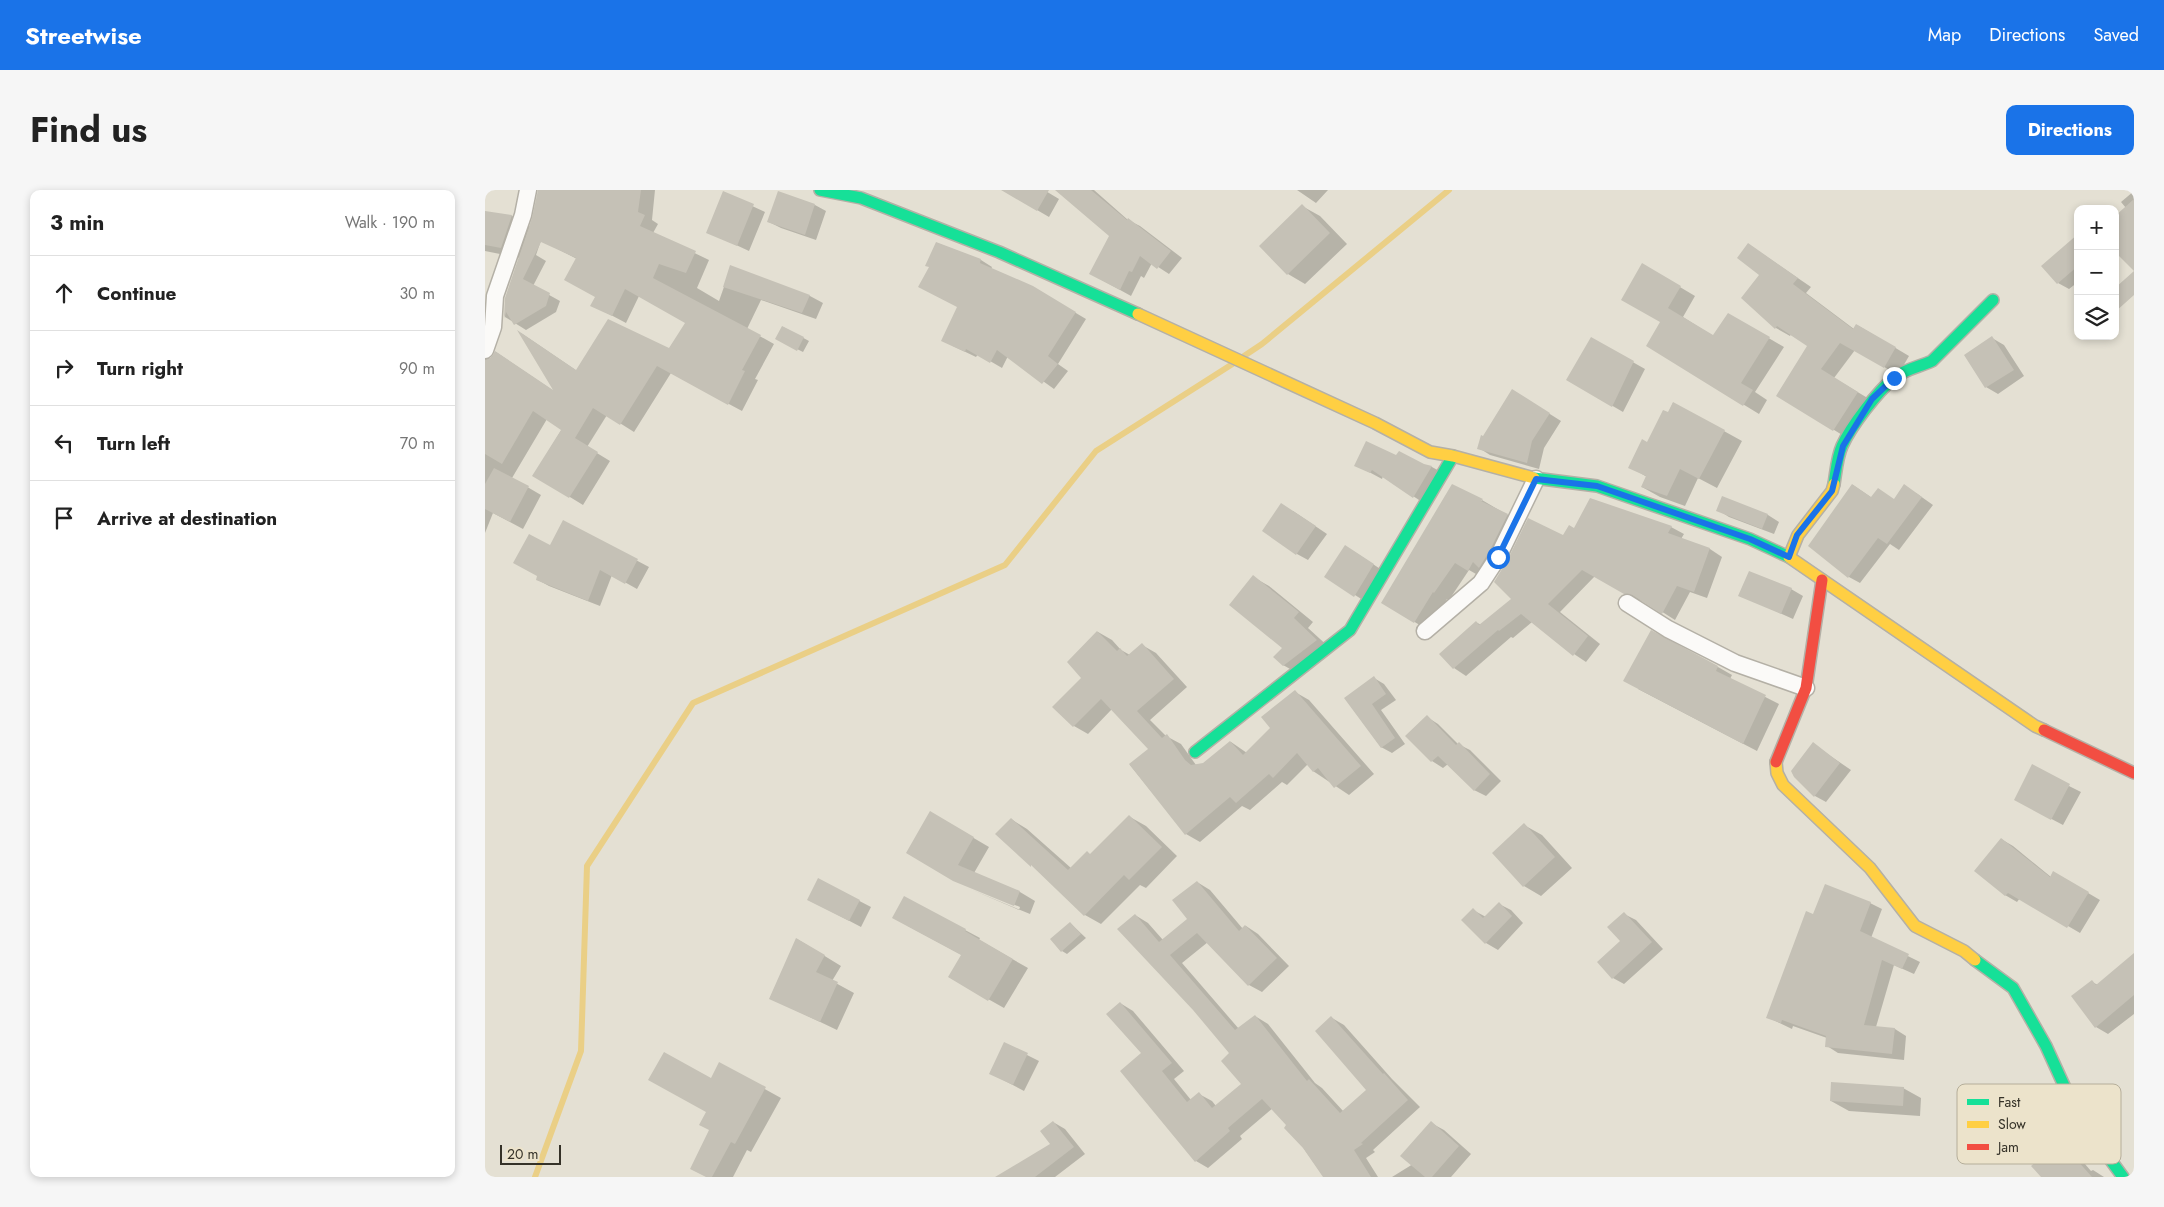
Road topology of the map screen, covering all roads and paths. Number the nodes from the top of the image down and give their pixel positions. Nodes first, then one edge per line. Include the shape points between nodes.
1 (528, 190) edge
2 (820, 190) edge
3 (1993, 300) dead end
4 (485, 350) edge
5 (1453, 456) junction
6 (1536, 479) junction
7 (1789, 557) junction
8 (1822, 580) junction
9 (1627, 603) dead end
10 (1425, 631) dead end
11 (1806, 688) junction
12 (1195, 752) dead end
13 (2134, 773) edge
14 (2063, 1084) edge
15 (2114, 1164) edge
16 (2123, 1177) edge

1 - 4 street via 523,215 495,296 493,327
2 - 5 street via 861,198 999,252 1239,359 1430,452
3 - 7 street via 1931,361 1894,378 1872,399 1843,446 1832,491 1797,535
5 - 6 street
5 - 12 street via 1349,630
6 - 7 street via 1597,486 1750,539
6 - 10 street via 1498,557 1481,583
7 - 8 street
8 - 11 street
8 - 13 street via 2035,726
9 - 11 street via 1668,629 1735,663
11 - 14 street via 1776,763 1783,785 1870,868 1915,926 1964,951 2013,988
15 - 16 street

